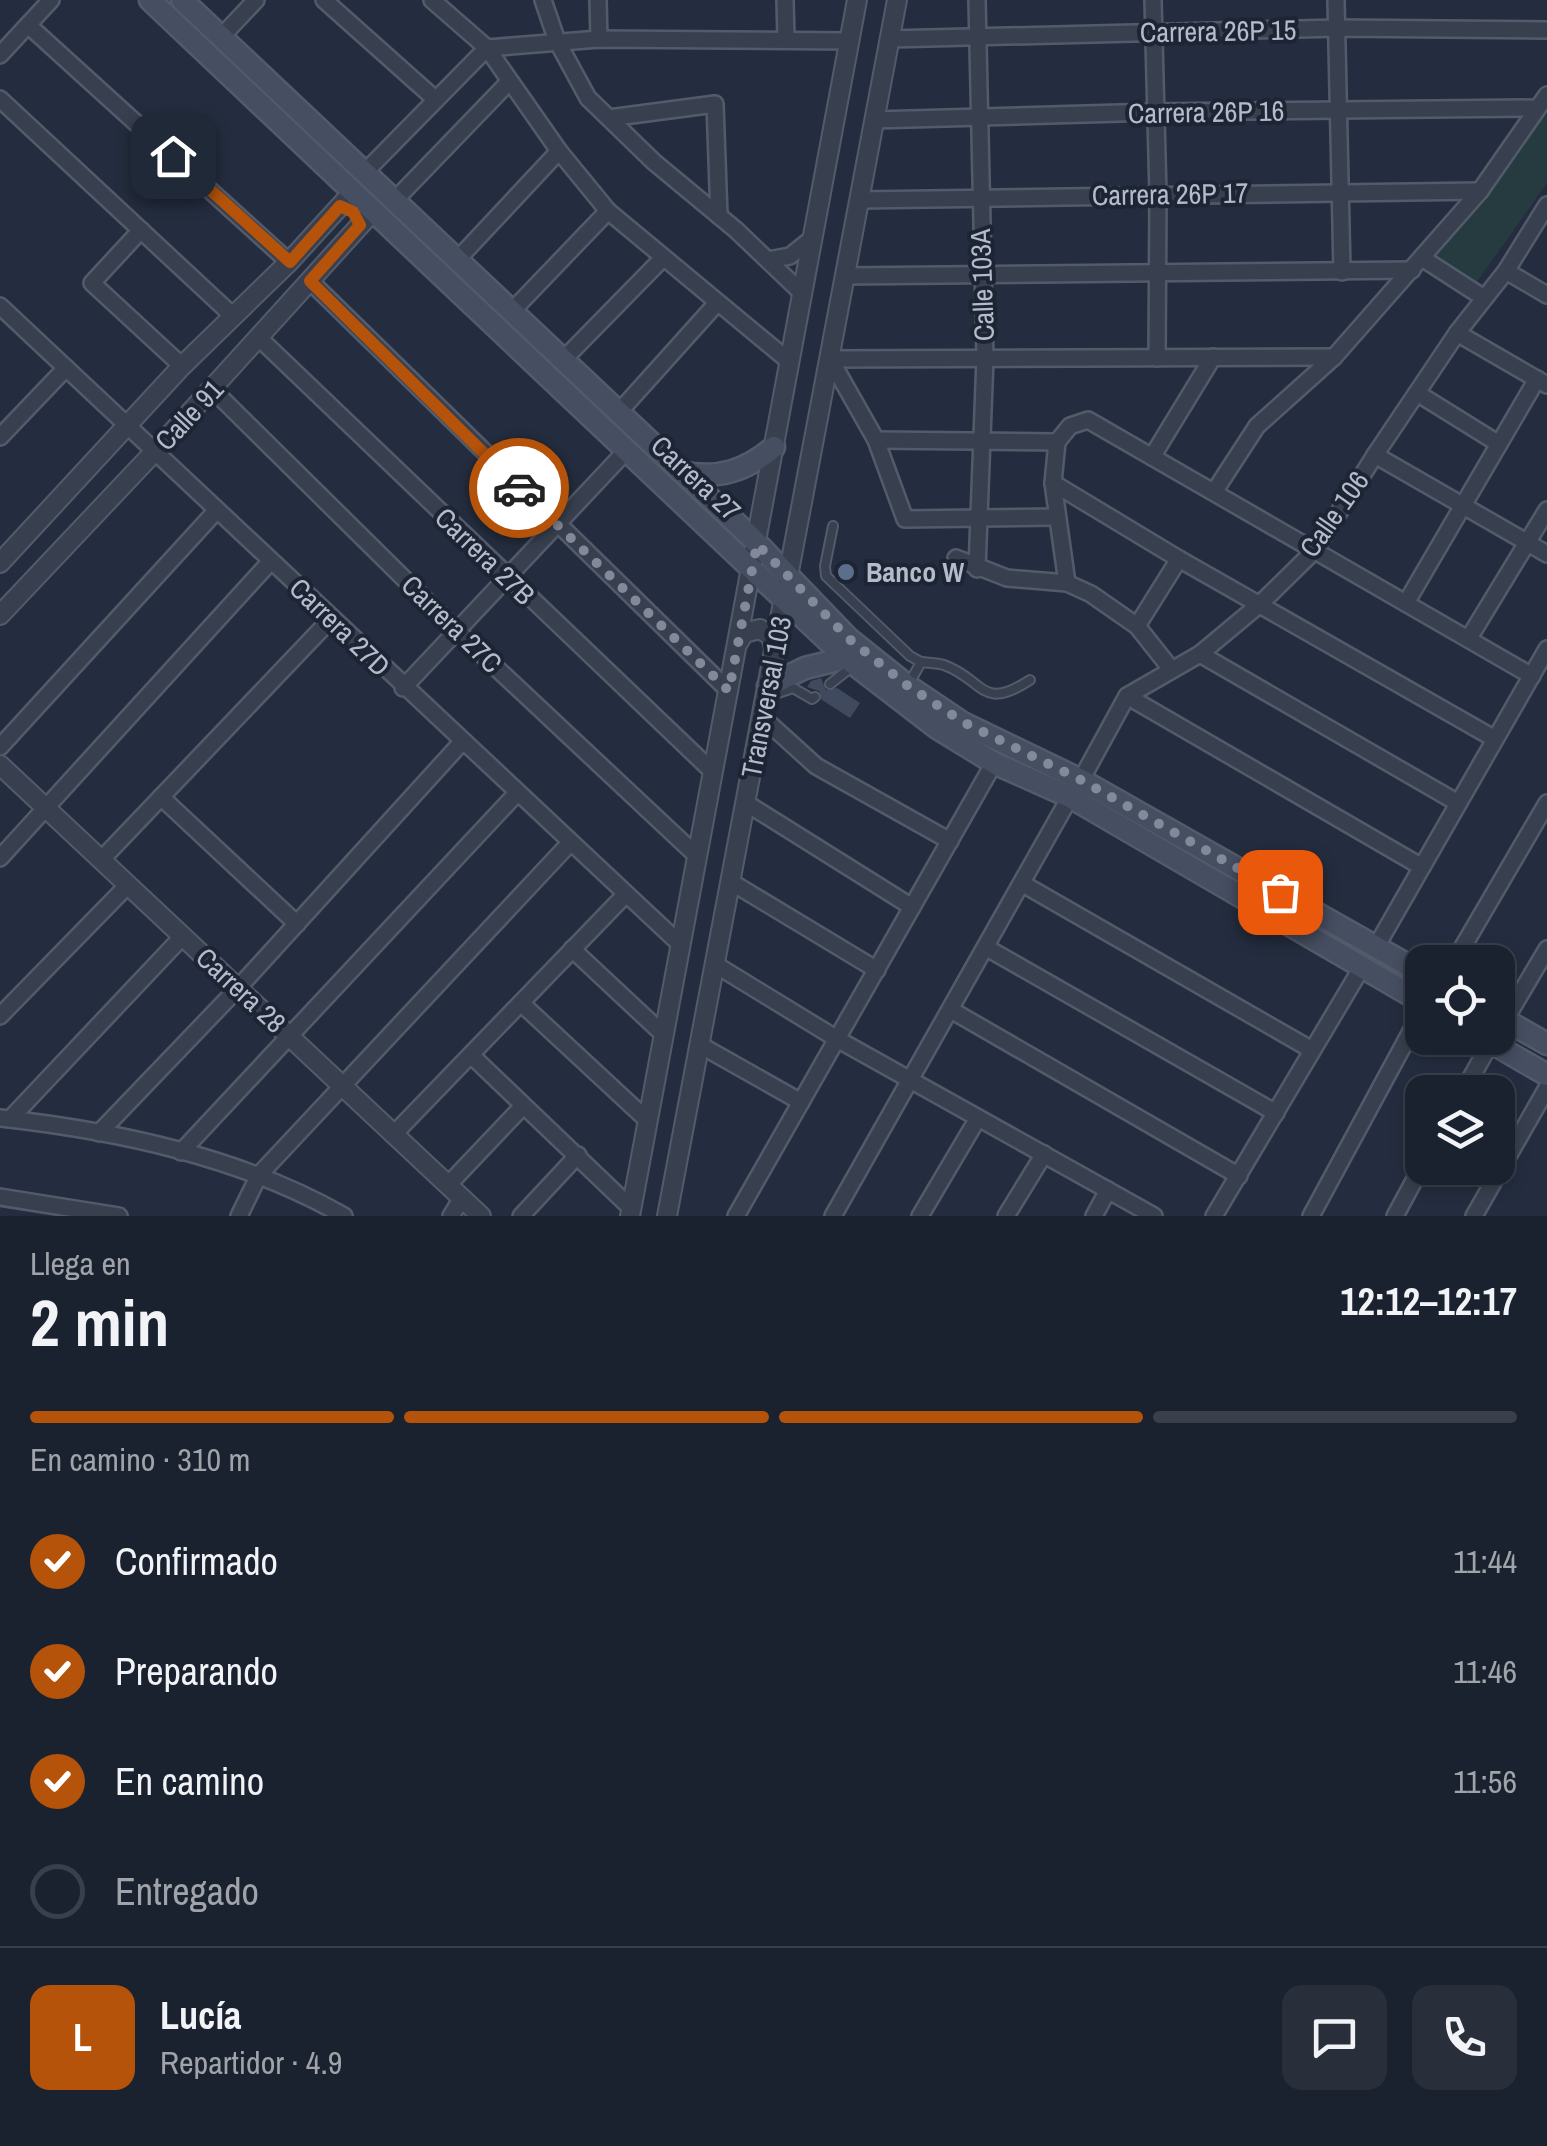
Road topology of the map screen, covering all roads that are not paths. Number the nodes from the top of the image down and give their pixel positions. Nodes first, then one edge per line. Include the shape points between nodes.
1 (52, 0) edge
2 (150, 0) edge
3 (182, 0) edge
4 (256, 0) edge
5 (324, 0) edge
6 (432, 0) edge
7 (543, 0) edge
8 (598, 0) edge
9 (786, 0) edge
10 (857, 0) edge
11 (896, 0) edge
12 (977, 0) edge
13 (1152, 0) edge
14 (1336, 0) edge
15 (28, 25) junction
16 (1338, 28) junction
17 (1547, 30) edge
18 (1154, 32) junction
19 (222, 37) junction
20 (976, 37) junction
21 (890, 38) junction
22 (599, 39) junction
23 (786, 39) junction
24 (850, 40) junction
25 (553, 41) junction
26 (487, 48) junction
27 (0, 56) edge
28 (509, 82) junction
29 (0, 99) edge
30 (436, 99) junction
31 (1542, 101) edge
32 (1336, 110) junction
33 (1155, 112) junction
34 (978, 117) junction
35 (609, 118) junction
36 (874, 120) junction
37 (558, 151) junction
38 (365, 172) junction
39 (1338, 191) junction
40 (1480, 191) junction
41 (1158, 195) junction
42 (979, 198) junction
43 (346, 199) junction
44 (395, 200) junction
45 (859, 200) junction
46 (1547, 205) edge
47 (608, 211) junction
48 (719, 216) junction
49 (367, 218) junction
50 (141, 230) junction
51 (810, 240) junction
52 (663, 258) junction
53 (457, 260) junction
54 (768, 260) junction
55 (290, 262) junction
56 (1417, 264) junction
57 (1506, 271) junction
58 (1158, 272) junction
59 (1342, 272) junction
60 (982, 274) junction
61 (845, 276) junction
62 (310, 281) junction
63 (801, 292) junction
64 (1547, 294) edge
65 (1484, 298) junction
66 (718, 303) junction
67 (512, 311) junction
68 (3, 316) edge
69 (234, 316) junction
70 (1457, 333) junction
71 (258, 338) junction
72 (1334, 357) junction
73 (984, 358) junction
74 (1157, 358) junction
75 (1213, 358) junction
76 (830, 359) junction
77 (563, 360) junction
78 (790, 362) junction
79 (182, 366) junction
80 (66, 368) junction
81 (1542, 382) edge
82 (212, 389) junction
83 (1417, 393) junction
84 (618, 412) junction
85 (129, 424) junction
86 (0, 437) edge
87 (876, 440) junction
88 (982, 441) junction
89 (1056, 442) junction
90 (1499, 444) junction
91 (774, 447) junction
92 (156, 450) junction
93 (627, 450) junction
94 (1375, 455) junction
95 (1152, 458) junction
96 (681, 472) junction
97 (1053, 483) junction
98 (1214, 492) junction
99 (1463, 505) junction
100 (217, 510) junction
101 (1547, 510) edge
102 (981, 518) junction
103 (1056, 518) junction
104 (557, 525) junction
105 (834, 526) dead end
106 (1528, 543) junction
107 (757, 544) junction
108 (1315, 550) junction
109 (1547, 554) edge
110 (956, 558) dead end
111 (1179, 559) junction
112 (271, 561) junction
113 (0, 563) edge
114 (752, 568) junction
115 (977, 569) junction
116 (789, 576) junction
117 (508, 578) junction
118 (1067, 583) junction
119 (785, 600) junction
120 (1406, 603) junction
121 (1260, 604) junction
122 (0, 615) edge
123 (330, 620) junction
124 (1136, 626) junction
125 (458, 631) junction
126 (1470, 638) junction
127 (738, 643) junction
128 (774, 648) junction
129 (1547, 649) edge
130 (1200, 654) junction
131 (850, 661) junction
132 (920, 662) junction
133 (1171, 668) junction
134 (1532, 676) junction
135 (1030, 680) dead end
136 (830, 684) dead end
137 (908, 686) junction
138 (404, 688) junction
139 (729, 691) junction
140 (767, 692) junction
141 (815, 696) dead end
142 (1127, 696) junction
143 (762, 717) junction
144 (1495, 739) junction
145 (462, 742) junction
146 (0, 747) edge
147 (994, 763) junction
148 (0, 764) edge
149 (712, 772) junction
150 (1076, 788) junction
151 (516, 793) junction
152 (161, 798) junction
153 (746, 803) junction
154 (1547, 803) edge
155 (1458, 804) junction
156 (45, 807) junction
157 (950, 841) junction
158 (570, 843) junction
159 (696, 854) junction
160 (0, 858) edge
161 (102, 860) junction
162 (1422, 867) junction
163 (731, 882) junction
164 (1022, 884) junction
165 (128, 885) junction
166 (624, 895) junction
167 (912, 907) junction
168 (297, 924) junction
169 (182, 937) junction
170 (681, 945) junction
171 (1464, 945) edge
172 (1376, 947) junction
173 (987, 948) junction
174 (572, 949) junction
175 (1547, 949) edge
176 (1405, 963) edge
177 (716, 965) junction
178 (1362, 967) junction
179 (877, 970) junction
180 (239, 987) junction
181 (1405, 992) edge
182 (1515, 997) edge
183 (521, 1003) junction
184 (950, 1010) junction
185 (0, 1016) edge
186 (1515, 1026) edge
187 (664, 1035) junction
188 (292, 1037) junction
189 (837, 1039) junction
190 (1405, 1042) edge
191 (700, 1044) junction
192 (1547, 1044) edge
193 (1312, 1050) junction
194 (471, 1055) junction
195 (1513, 1055) edge
196 (1547, 1075) edge
197 (911, 1080) junction
198 (341, 1088) junction
199 (1547, 1088) edge
200 (801, 1102) junction
201 (523, 1106) junction
202 (1276, 1114) junction
203 (5, 1118) edge
204 (978, 1118) junction
205 (646, 1119) junction
206 (99, 1133) junction
207 (393, 1135) junction
208 (181, 1152) junction
209 (1044, 1154) junction
210 (578, 1155) junction
211 (258, 1175) junction
212 (1239, 1176) junction
213 (1412, 1185) edge
214 (1108, 1190) junction
215 (455, 1192) junction
216 (0, 1197) edge
217 (631, 1212) edge
218 (120, 1216) edge
219 (238, 1216) edge
220 (344, 1216) edge
221 (451, 1216) edge
222 (482, 1216) edge
223 (521, 1216) edge
224 (667, 1216) edge
225 (736, 1216) edge
226 (834, 1216) edge
227 (920, 1216) edge
228 (1006, 1216) edge
229 (1094, 1216) edge
230 (1154, 1216) edge
231 (1214, 1216) edge
232 (1311, 1216) edge
233 (1395, 1216) edge
234 (1474, 1216) edge

1 - 15 street
2 - 43 main road, Carrera 27
3 - 19 main road, Carrera 27
4 - 19 street
5 - 30 street
6 - 26 street
7 - 25 street
8 - 22 street
9 - 23 street
10 - 24 street, Transversal 103
11 - 21 street, Transversal 103
12 - 20 street, Calle 103A
13 - 18 street
14 - 16 street
15 - 27 street
15 - 55 street
16 - 17 street, Carrera 26P 15
16 - 18 street, Carrera 26P 15
16 - 32 street
18 - 20 street, Carrera 26P 15
18 - 33 street
19 - 38 main road, Carrera 27
20 - 21 street, Carrera 26P 15
20 - 34 street, Calle 103A
21 - 36 street, Transversal 103
22 - 23 street
22 - 25 street
23 - 24 street
24 - 51 street, Transversal 103
25 - 26 street
25 - 35 street via 588,98
26 - 28 street
26 - 30 street
28 - 37 street
28 - 44 street
29 - 50 street
30 - 38 street
31 - 32 street, Carrera 26P 16
31 - 40 street
32 - 33 street, Carrera 26P 16
32 - 39 street
33 - 34 street, Carrera 26P 16
33 - 41 street
34 - 36 street, Carrera 26P 16
34 - 42 street, Calle 103A
35 - 48 street
35 - 48 street via 715,104
36 - 45 street, Transversal 103
37 - 47 street
37 - 53 street
38 - 44 main road, Carrera 27
39 - 40 street, Carrera 26P 17
39 - 41 street, Carrera 26P 17
39 - 59 street
40 - 56 street
41 - 42 street, Carrera 26P 17
41 - 58 street
42 - 45 street, Carrera 26P 17
42 - 60 street, Calle 103A
43 - 49 main road, Carrera 27
43 - 55 street, Calle 91
44 - 53 main road, Carrera 27
45 - 61 street, Transversal 103
46 - 57 street, Calle 106
47 - 52 street
47 - 67 street
48 - 54 street
49 - 62 street, Calle 91
49 - 93 main road, Carrera 27
50 - 69 street
50 - 79 street via 92,283
51 - 54 street via 790,256
51 - 63 street, Transversal 103
52 - 66 street
52 - 77 street
53 - 67 main road, Carrera 27
54 - 63 street
55 - 69 street, Calle 91
56 - 59 street
56 - 65 street
56 - 72 street
57 - 64 street
57 - 65 street, Calle 106
58 - 59 street
58 - 60 street
58 - 74 street
60 - 61 street
60 - 73 street, Calle 103A
61 - 76 street, Transversal 103
62 - 71 street, Calle 91
62 - 104 street
63 - 78 street, Transversal 103
65 - 70 street, Calle 106
66 - 78 street
66 - 84 street
67 - 77 main road, Carrera 27
68 - 80 street, Carrera 27D
69 - 79 street, Calle 91
70 - 81 street
70 - 83 street, Calle 106
71 - 82 street, Calle 91
71 - 117 street, Carrera 27B
72 - 75 street
72 - 98 street via 1257,426
73 - 74 street
73 - 76 street
73 - 88 street, Calle 103A
74 - 75 street
75 - 95 street
76 - 87 street
76 - 116 street, Transversal 103
77 - 84 main road, Carrera 27
78 - 91 street, Transversal 103
79 - 85 street, Calle 91
80 - 85 street, Carrera 27D
80 - 86 street
81 - 90 street
82 - 92 street, Calle 91
82 - 125 street, Carrera 27C
83 - 90 street
83 - 94 street, Calle 106
84 - 96 main road, Carrera 27
85 - 92 street, Carrera 27D
85 - 113 street, Calle 91
87 - 88 street
87 - 102 street via 901,515
88 - 89 street
88 - 102 street, Calle 103A
89 - 95 street via 1070,426 1088,420
89 - 97 street
90 - 99 street
91 - 96 main road via 738,471
91 - 107 street, Transversal 103
92 - 100 street, Carrera 27D
92 - 122 street, Calle 91
93 - 104 street
93 - 114 main road, Carrera 27
94 - 99 street
94 - 108 street, Calle 106
95 - 98 street
96 - 107 main road, Carrera 27
97 - 103 street
97 - 111 street
98 - 108 street
99 - 106 street
99 - 120 street
100 - 112 street, Carrera 27D
100 - 146 street
101 - 106 street
102 - 103 street
102 - 115 street, Calle 103A
103 - 118 street
104 - 117 street
104 - 139 street
105 - 132 lane via 826,576
106 - 109 street
106 - 126 street
107 - 114 street, Transversal 103
107 - 116 main road, Carrera 27
108 - 120 street
108 - 121 street, Calle 106
110 - 115 street
111 - 121 street
111 - 124 street
112 - 123 street, Carrera 27D
112 - 156 street
114 - 119 main road, Carrera 27
114 - 127 street, Transversal 103
115 - 118 street
116 - 119 street, Transversal 103
116 - 137 main road, Carrera 27 via 848,638
117 - 125 street
117 - 149 street, Carrera 27B
118 - 124 street
119 - 128 street, Transversal 103
119 - 131 main road, Carrera 27
120 - 126 street
121 - 130 street, Calle 106
121 - 144 street
123 - 138 street, Carrera 27D
123 - 152 street
124 - 133 street
125 - 138 street
125 - 159 street, Carrera 27C
126 - 134 street
127 - 128 street via 744,633 760,629
127 - 139 street, Transversal 103
128 - 140 street, Transversal 103
129 - 134 street
130 - 133 street, Calle 106
130 - 155 street
131 - 136 lane
131 - 140 main road via 804,668
131 - 147 main road, Carrera 27
132 - 135 lane via 941,664 989,694 1009,694
132 - 137 lane
133 - 142 street, Calle 106
134 - 144 street
137 - 150 main road, Carrera 27
138 - 145 street, Carrera 27D
139 - 149 street, Transversal 103
140 - 141 lane via 793,688
140 - 143 street, Transversal 103
142 - 150 street, Calle 106
142 - 162 street
143 - 153 street, Transversal 103
143 - 157 street via 816,766
144 - 155 street
145 - 151 street, Carrera 27D
145 - 168 street
147 - 150 main road, Carrera 27
147 - 157 street
148 - 156 street, Carrera 28
149 - 159 street, Transversal 103
150 - 164 street, Calle 106
150 - 172 main road, Carrera 27
150 - 178 main road, Carrera 27
151 - 158 street, Carrera 27D
151 - 188 street
152 - 161 street
152 - 168 street
153 - 163 street, Transversal 103
153 - 167 street
154 - 171 street
155 - 162 street
156 - 160 street
156 - 161 street, Carrera 28
157 - 167 street
158 - 166 street, Carrera 27D
158 - 198 street
159 - 170 street, Transversal 103
161 - 165 street, Carrera 28
162 - 172 street
163 - 177 street, Transversal 103
163 - 179 street
164 - 173 street, Calle 106
164 - 193 street
165 - 169 street, Carrera 28
165 - 185 street
166 - 170 street, Carrera 27D
166 - 174 street
167 - 179 street
168 - 180 street
169 - 180 street, Carrera 28
169 - 203 street
170 - 187 street, Transversal 103
172 - 176 main road, Carrera 27
173 - 184 street, Calle 106
173 - 202 street
174 - 183 street
174 - 187 street
175 - 182 street
177 - 189 street
177 - 191 street, Transversal 103
178 - 181 main road, Carrera 27
178 - 193 street
179 - 189 street
180 - 188 street, Carrera 28
180 - 206 street
183 - 194 street
183 - 205 street
184 - 197 street, Calle 106
184 - 212 street
186 - 192 main road
187 - 205 street, Transversal 103
188 - 198 street, Carrera 28
188 - 208 street
189 - 197 street
189 - 200 street
190 - 232 street
191 - 200 street
191 - 224 street, Transversal 103
193 - 202 street
194 - 201 street
194 - 207 street
195 - 196 main road
197 - 204 street
197 - 226 street, Calle 106
198 - 207 street, Carrera 28
198 - 211 street
199 - 234 street
200 - 225 street
201 - 210 street
201 - 215 street
202 - 212 street
203 - 206 street
204 - 209 street
204 - 227 street
205 - 217 street, Transversal 103
206 - 208 street
207 - 215 street, Carrera 28
208 - 211 street
209 - 214 street
209 - 228 street
210 - 217 street
210 - 223 street
211 - 219 street
211 - 220 street
212 - 231 street
213 - 233 street
214 - 229 street
214 - 230 street
215 - 221 street
215 - 222 street, Carrera 28
216 - 218 street

